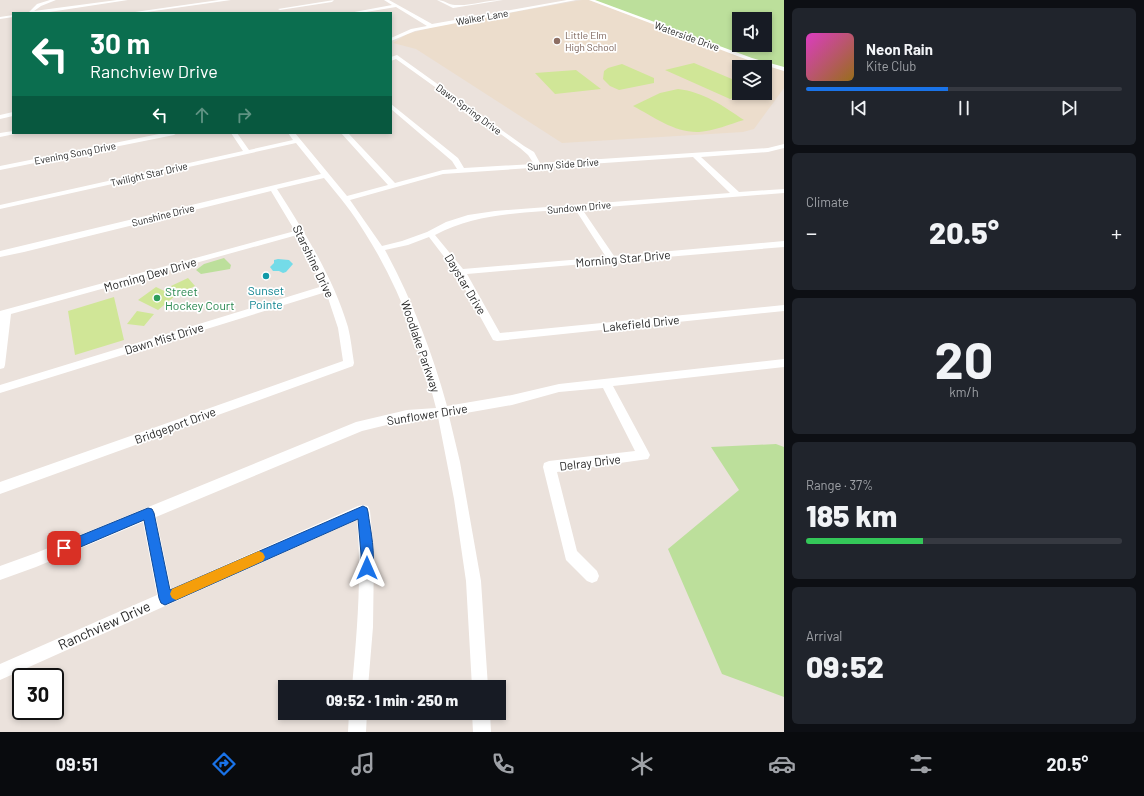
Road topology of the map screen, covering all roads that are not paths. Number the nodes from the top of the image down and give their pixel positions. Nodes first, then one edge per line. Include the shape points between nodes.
1 (54, 0) edge
2 (126, 0) edge
3 (180, 0) edge
4 (229, 0) edge
5 (332, 0) edge
6 (386, 0) edge
7 (439, 0) edge
8 (501, 0) edge
9 (562, 0) edge
10 (574, 0) edge
11 (591, 0) edge
12 (477, 4) junction
13 (396, 6) junction
14 (186, 7) junction
15 (280, 9) dead end
16 (33, 12) edge
17 (39, 12) edge
18 (139, 12) edge
19 (360, 12) edge
20 (496, 13) junction
21 (12, 16) edge
22 (0, 18) edge
23 (429, 25) junction
24 (392, 35) edge
25 (392, 40) edge
26 (394, 58) edge
27 (784, 69) edge
28 (392, 107) edge
29 (12, 110) edge
30 (0, 113) edge
31 (12, 114) edge
32 (0, 116) edge
33 (12, 133) edge
34 (169, 134) edge
35 (235, 134) edge
36 (345, 134) edge
37 (0, 135) edge
38 (294, 137) edge
39 (784, 146) edge
40 (247, 152) junction
41 (695, 155) junction
42 (538, 165) junction
43 (0, 168) edge
44 (462, 171) junction
45 (325, 175) junction
46 (394, 186) junction
47 (273, 188) junction
48 (784, 190) edge
49 (736, 194) junction
50 (344, 199) junction
51 (0, 207) edge
52 (577, 207) junction
53 (300, 232) junction
54 (430, 234) junction
55 (784, 244) edge
56 (379, 249) junction
57 (0, 254) edge
58 (612, 258) junction
59 (461, 272) junction
60 (329, 288) junction
61 (784, 308) edge
62 (3, 314) edge
63 (497, 337) joint
64 (350, 363) joint
65 (784, 363) edge
66 (0, 365) edge
67 (606, 383) junction
68 (0, 389) edge
69 (442, 412) junction
70 (0, 488) edge
71 (148, 513) junction
72 (0, 573) edge
73 (592, 576) dead end
74 (165, 598) junction
75 (0, 672) edge
76 (361, 680) edge
77 (480, 680) edge
78 (358, 720) edge
79 (481, 720) edge
80 (357, 732) edge
81 (482, 732) edge

1 - 16 street via 39,5
2 - 17 street
3 - 14 street
4 - 14 street
5 - 15 street
6 - 13 street
7 - 12 street via 453,8
8 - 12 street
9 - 20 street, Walker Lane
10 - 20 street, Walker Lane
11 - 27 street, Waterside Drive via 750,59
12 - 20 street
13 - 19 street
13 - 23 street
14 - 18 street
20 - 23 street, Walker Lane
21 - 22 street
23 - 24 street, Walker Lane
23 - 25 street, Walker Lane
26 - 42 street, Dawn Spring Drive via 522,147 531,154
28 - 44 street via 455,160
29 - 30 street
31 - 32 street
33 - 37 street
34 - 43 street, Evening Song Drive
35 - 40 street
36 - 46 street
38 - 40 street, Twilight Star Drive
38 - 45 street, Woodlake Parkway
39 - 41 street, Sunny Side Drive via 768,150
40 - 51 street, Twilight Star Drive
41 - 42 street, Sunny Side Drive
41 - 49 street
42 - 44 street, Sunny Side Drive
44 - 46 street, Sunny Side Drive via 443,172
45 - 47 street, Sunshine Drive
45 - 50 street, Woodlake Parkway
46 - 50 street, Sunny Side Drive
47 - 53 street, Starshine Drive
47 - 57 street, Sunshine Drive
48 - 49 street, Sundown Drive
49 - 52 street, Sundown Drive
50 - 56 street, Woodlake Parkway
52 - 54 street, Sundown Drive via 471,217
52 - 58 street
53 - 60 street, Starshine Drive
53 - 62 street, Morning Dew Drive
54 - 56 street, Sundown Drive
54 - 59 street, Daystar Drive
55 - 58 street, Morning Star Drive
56 - 69 street, Woodlake Parkway via 403,294 423,344
58 - 59 street, Morning Star Drive
59 - 63 street, Daystar Drive
60 - 64 street, Starshine Drive via 343,328
60 - 68 street, Dawn Mist Drive
61 - 63 street, Lakefield Drive
62 - 66 street
64 - 70 street, Bridgeport Drive
65 - 67 street, Sunflower Drive
67 - 69 street, Sunflower Drive via 560,388 512,400
67 - 73 street, Delray Drive via 644,455 549,467 571,555
69 - 71 street, Sunflower Drive via 407,415 360,426
69 - 77 street, Woodlake Parkway via 458,478 475,596
71 - 72 street, Sunflower Drive
71 - 74 street
74 - 75 street, Ranchview Drive
74 - 76 street, Ranchview Drive via 363,512 367,554
78 - 80 street
79 - 81 street

